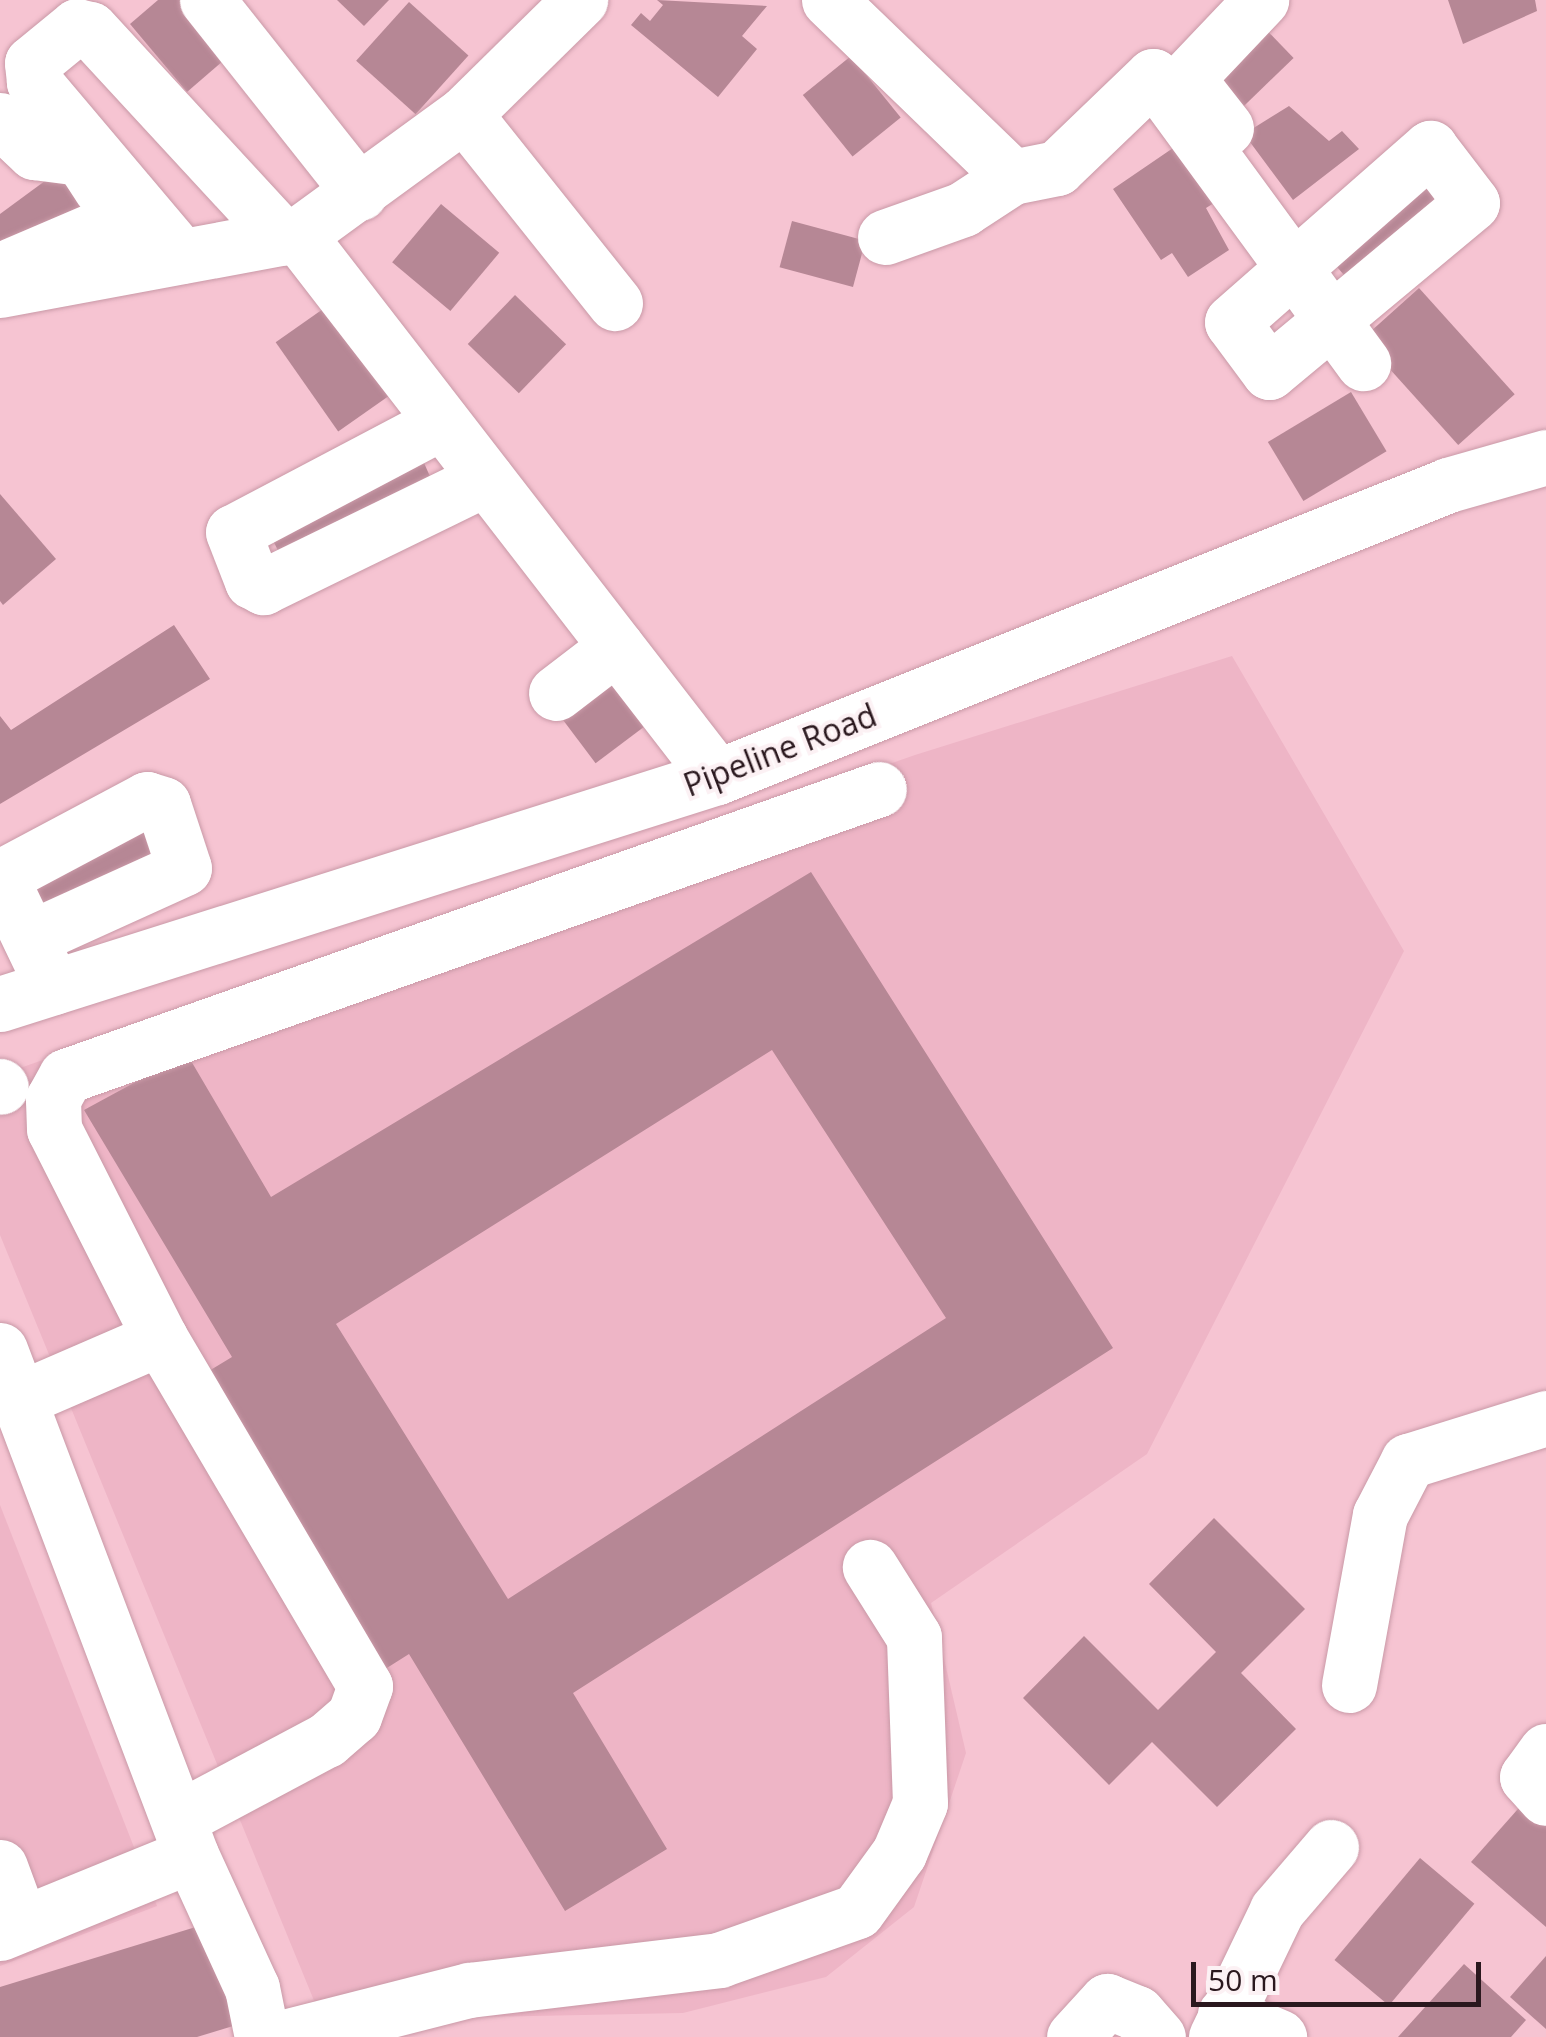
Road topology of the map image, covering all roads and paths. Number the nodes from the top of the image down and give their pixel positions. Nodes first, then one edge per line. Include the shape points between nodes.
1 (93, 0) edge
2 (122, 0) edge
3 (580, 0) edge
4 (829, 0) edge
5 (1234, 0) edge
6 (1261, 0) edge
7 (218, 4) edge
8 (1152, 76) junction
9 (464, 114) junction
10 (0, 120) edge
11 (1372, 162) dead end
12 (1012, 177) junction
13 (236, 186) junction
14 (360, 193) junction
15 (147, 236) junction
16 (291, 237) junction
17 (885, 237) dead end
18 (1290, 250) junction
19 (2, 282) edge
20 (616, 304) dead end
21 (1343, 331) junction
22 (430, 428) junction
23 (1546, 457) edge
24 (469, 487) junction
25 (615, 646) junction
26 (557, 692) dead end
27 (717, 778) junction
28 (879, 789) dead end
29 (633, 804) junction
30 (660, 867) junction
31 (176, 873) junction
32 (30, 938) junction
33 (206, 939) junction
34 (53, 987) junction
35 (0, 1004) edge
36 (160, 1338) junction
37 (9, 1375) edge
38 (1546, 1418) edge
39 (23, 1480) edge
40 (870, 1567) dead end
41 (1349, 1685) dead end
42 (1546, 1751) edge
43 (1546, 1798) edge
44 (186, 1836) junction
45 (1331, 1847) dead end
46 (0, 1867) edge
47 (10, 1929) edge
48 (1220, 2026) edge
49 (262, 2037) edge
50 (284, 2037) edge
51 (1074, 2037) edge
52 (1158, 2037) edge
53 (1279, 2037) edge

1 - 2 street
3 - 9 street
4 - 12 street
5 - 8 street
6 - 18 street via 1187,78
7 - 14 street
8 - 12 street via 1057,168
8 - 18 street
9 - 14 street
9 - 20 street
10 - 15 street via 34,152 81,158
11 - 18 street
12 - 17 street via 963,209
13 - 15 street
13 - 15 street via 90,30 77,26 31,72
13 - 16 street
14 - 16 street
15 - 16 street
15 - 19 street
16 - 22 street
18 - 21 street
18 - 21 street via 1232,331 1269,372
18 - 21 street via 1423,150 1471,192 1472,203
22 - 24 street
22 - 24 street via 230,534 252,581 262,587
23 - 27 street, Pipeline Road via 1448,485
24 - 25 street
25 - 26 street
25 - 27 street
27 - 29 street, Pipeline Road
28 - 30 street
29 - 30 street
29 - 33 street, Pipeline Road
30 - 36 street via 66,1076 53,1099 54,1129
31 - 32 street
31 - 32 street via 188,861 162,804 147,799 8,873 4,887
31 - 33 street
32 - 34 street
33 - 34 street, Pipeline Road
34 - 35 street, Pipeline Road
36 - 37 street
36 - 44 street via 365,1686 354,1716 326,1740
37 - 39 street
38 - 41 street via 1408,1462 1380,1515
39 - 44 street
40 - 50 street via 914,1637 920,1802 899,1853 857,1911 719,1960 469,1990
42 - 43 street via 1526,1777
44 - 47 street
44 - 49 street via 252,1988
45 - 48 street via 1277,1910
46 - 47 street
48 - 53 street
51 - 52 street via 1108,2001 1137,2013

